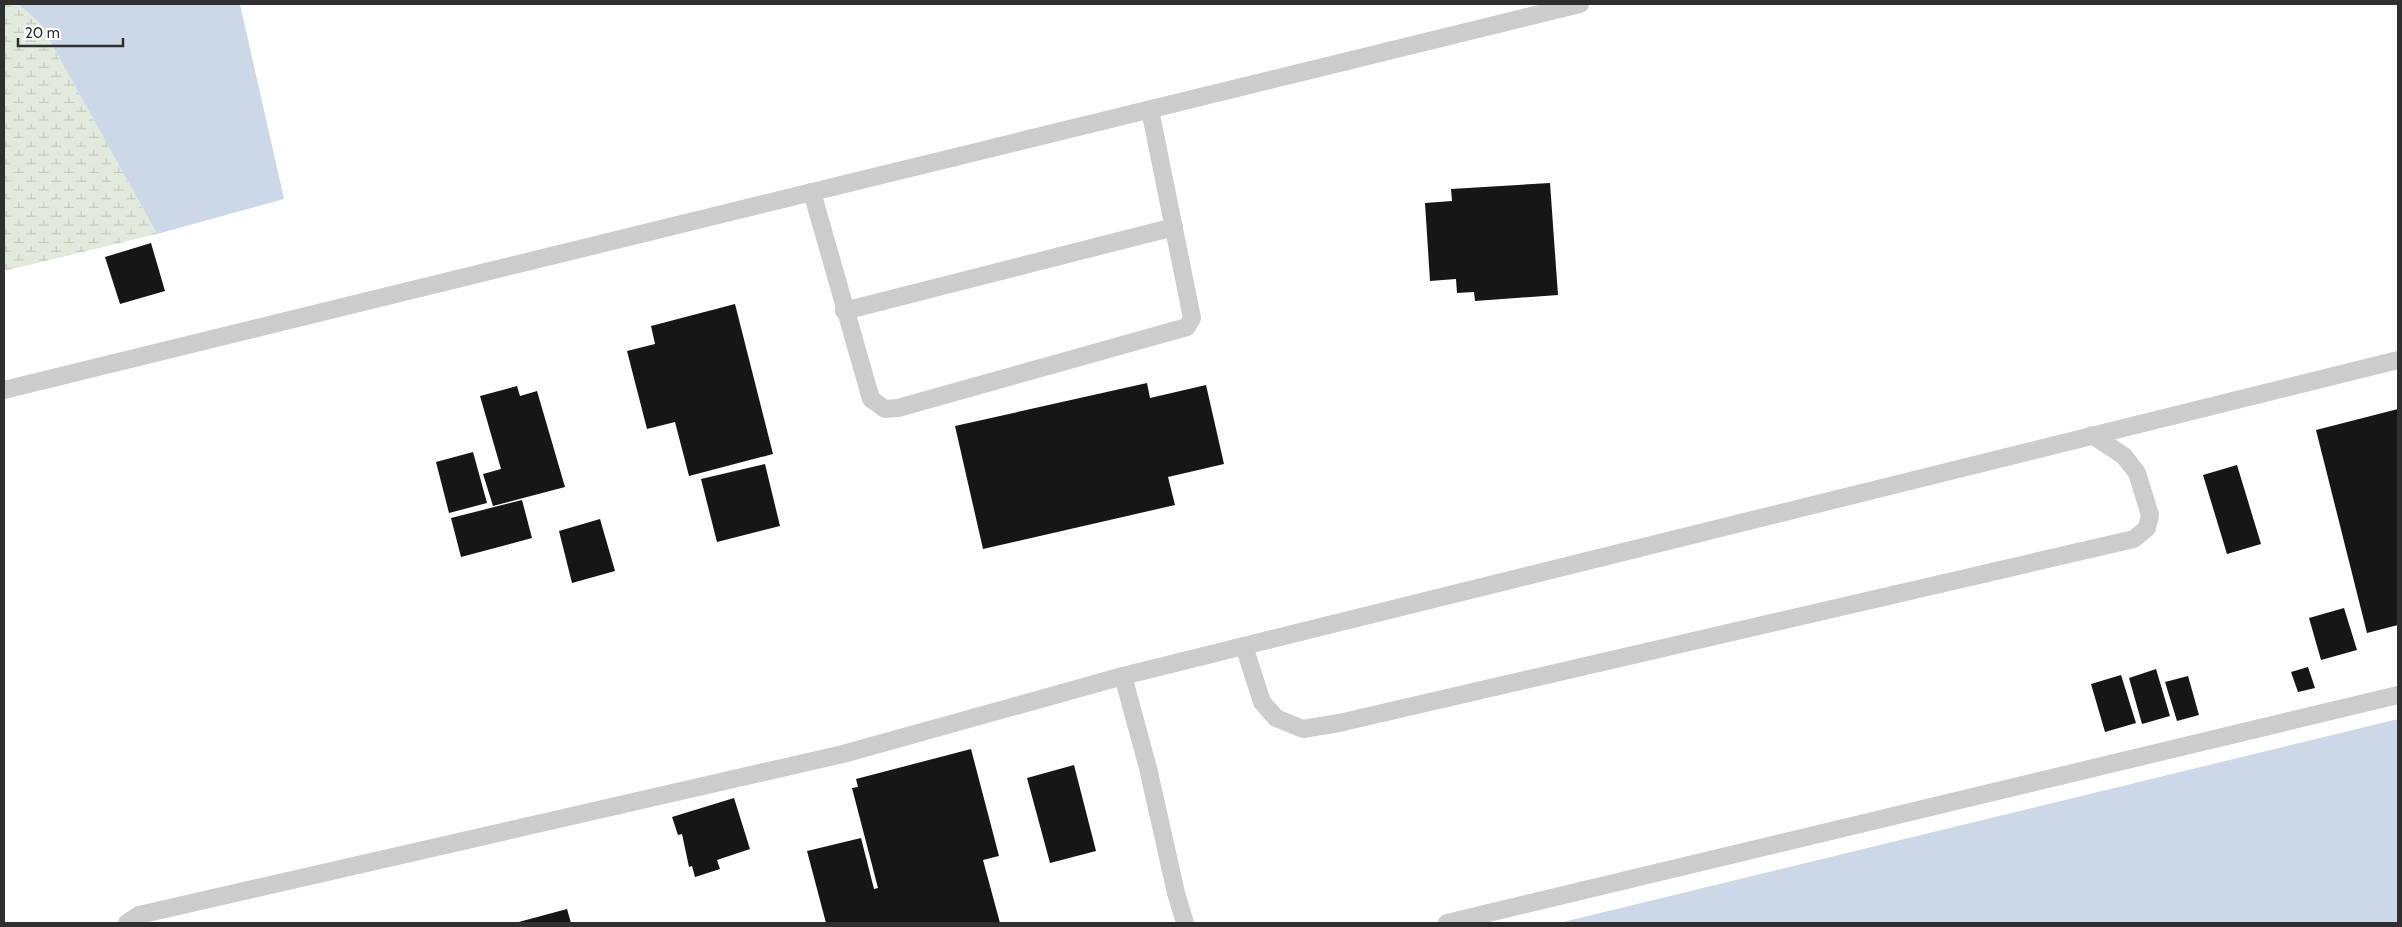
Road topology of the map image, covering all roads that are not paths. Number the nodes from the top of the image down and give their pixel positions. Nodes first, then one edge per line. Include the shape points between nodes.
1 (1580, 4) edge
2 (1150, 110) junction
3 (812, 192) junction
4 (1174, 226) junction
5 (844, 310) junction
6 (2398, 360) edge
7 (4, 390) edge
8 (2092, 435) junction
9 (1244, 646) junction
10 (1123, 676) junction
11 (2398, 695) edge
12 (127, 923) edge
13 (1185, 923) edge
14 (1447, 923) edge

1 - 2 lane
2 - 3 lane
2 - 4 lane
3 - 5 lane
3 - 7 lane
4 - 5 lane
4 - 5 lane via 1192,318 1187,327 898,408 885,409 871,399
6 - 8 lane
8 - 9 lane
8 - 9 lane via 2124,456 2137,473 2150,515 2147,528 2134,539 1303,729 1276,718 1262,702
9 - 10 lane
10 - 12 lane via 843,754 139,915
10 - 13 lane
11 - 14 lane

